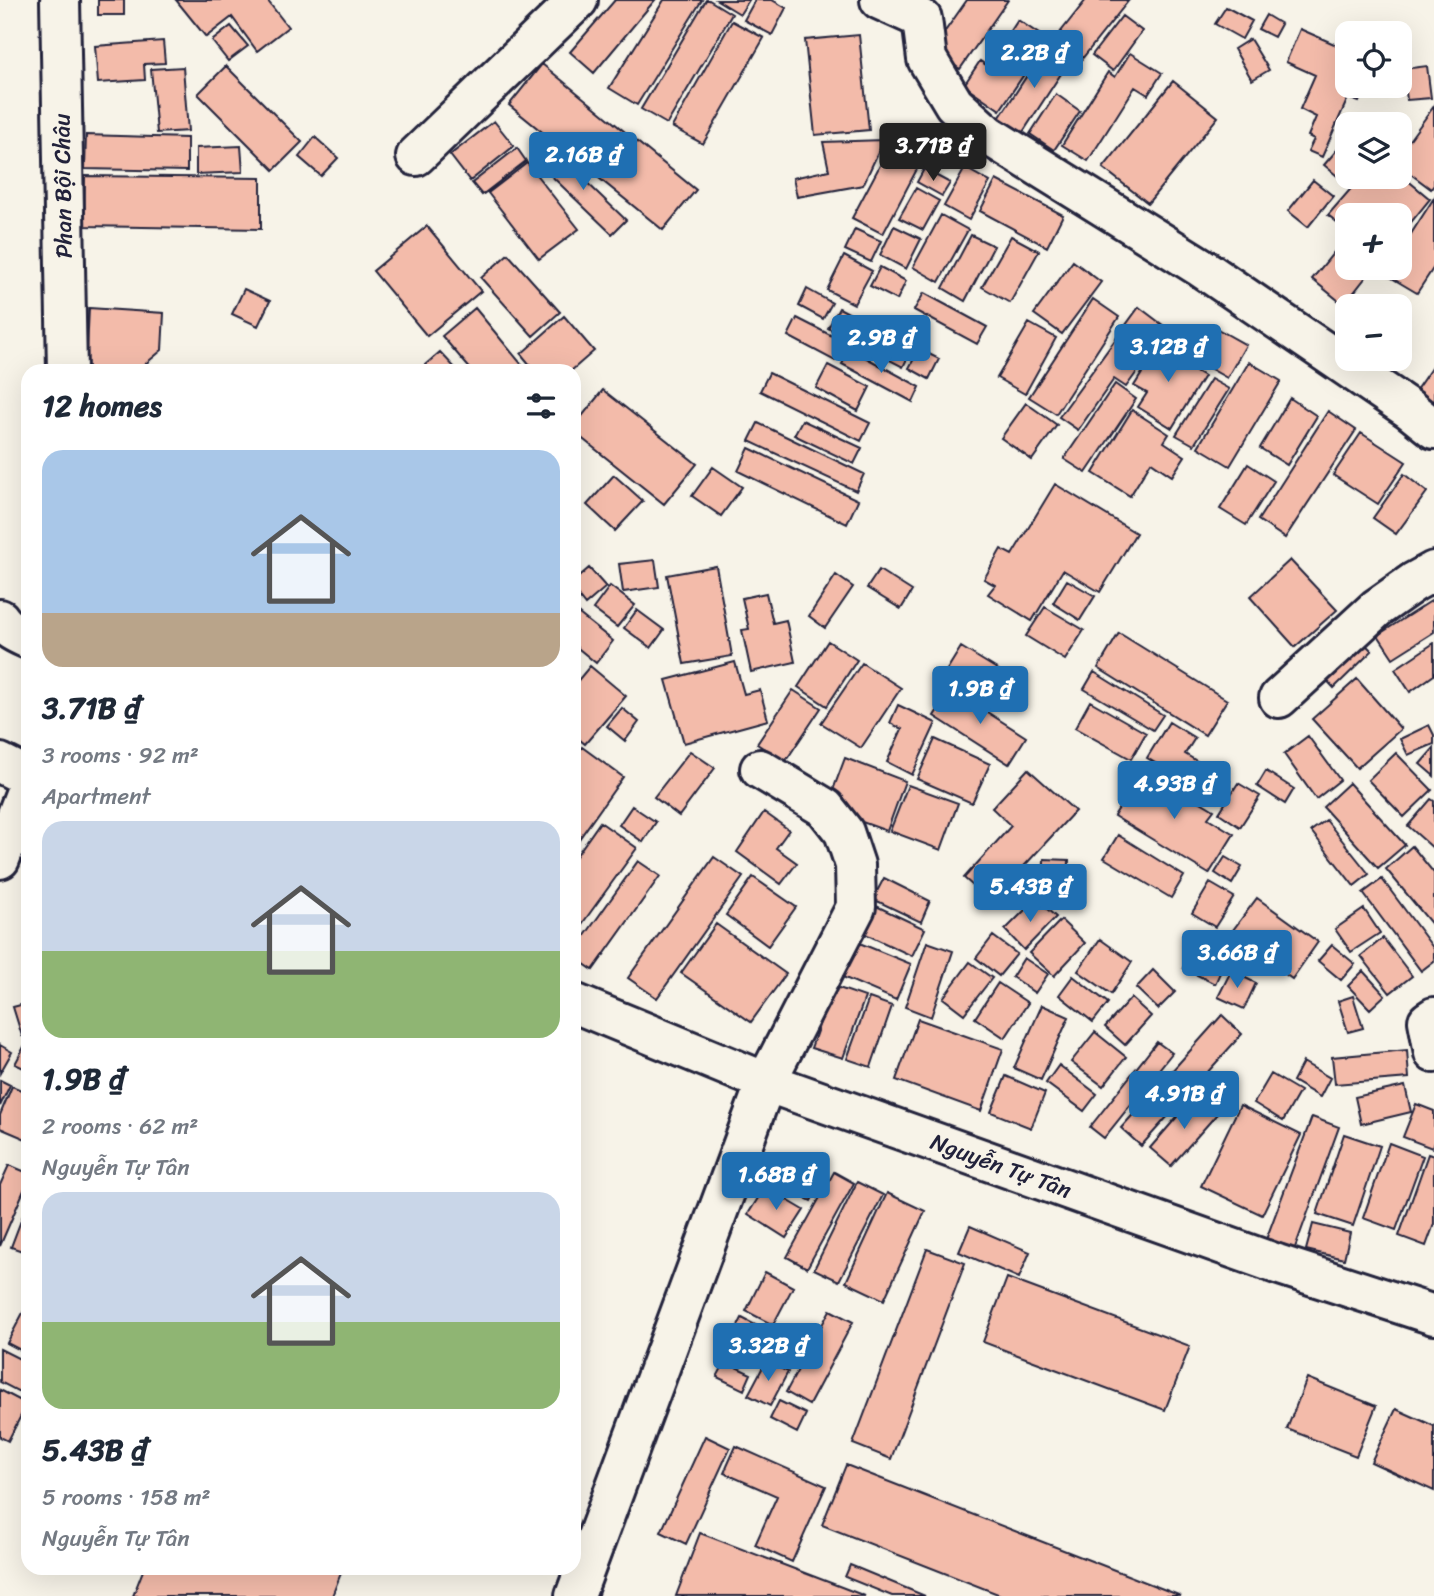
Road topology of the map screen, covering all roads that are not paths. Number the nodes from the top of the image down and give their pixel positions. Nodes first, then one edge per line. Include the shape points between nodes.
1 (60, 0) edge
2 (578, 0) edge
3 (880, 0) edge
4 (929, 10) edge
5 (416, 156) dead end
6 (66, 364) edge
7 (1434, 429) edge
8 (1434, 571) edge
9 (0, 619) edge
10 (21, 636) edge
11 (1279, 698) dead end
12 (0, 763) edge
13 (760, 769) dead end
14 (21, 774) edge
15 (21, 804) edge
16 (0, 859) edge
17 (581, 1006) edge
18 (1434, 1017) edge
19 (1434, 1053) edge
20 (766, 1082) junction
21 (1434, 1315) edge
22 (575, 1596) edge

1 - 6 street, Phan Bội Châu
2 - 5 street
3 - 4 street
4 - 7 street via 927,59 954,104 988,135 1199,266
8 - 11 street via 1377,608
9 - 10 street
12 - 14 street
13 - 20 street via 825,808 844,832 855,865 856,907
15 - 16 street
17 - 20 street, Nguyễn Tự Tân
18 - 19 street via 1428,1021
20 - 21 street, Nguyễn Tự Tân via 1264,1260
20 - 22 street

